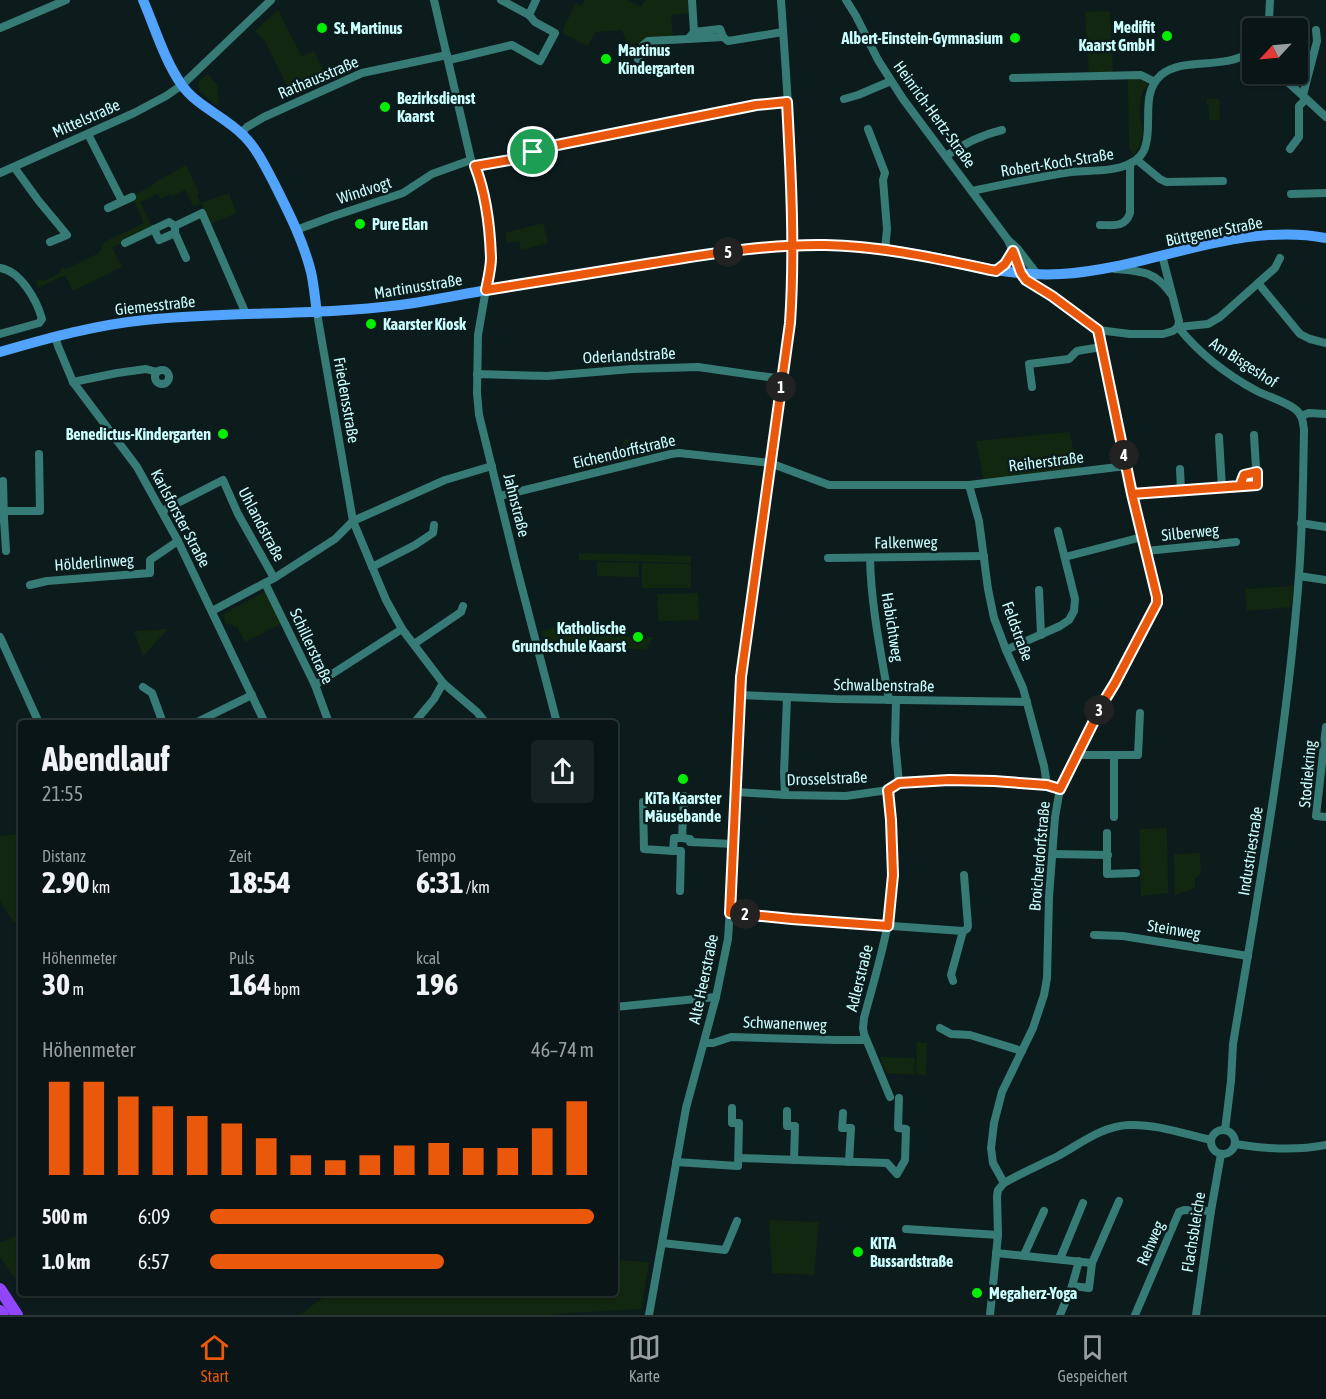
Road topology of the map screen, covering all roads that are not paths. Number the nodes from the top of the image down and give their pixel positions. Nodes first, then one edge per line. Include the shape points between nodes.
1 (66, 0) edge
2 (143, 0) edge
3 (271, 0) edge
4 (434, 0) edge
5 (501, 0) edge
6 (536, 0) edge
7 (692, 0) edge
8 (781, 0) edge
9 (846, 0) edge
10 (1270, 0) edge
11 (529, 15) junction
12 (1269, 18) edge
13 (0, 28) edge
14 (1316, 30) dead end
15 (783, 32) junction
16 (691, 35) junction
17 (448, 58) junction
18 (1242, 58) edge
19 (638, 59) dead end
20 (1013, 78) dead end
21 (891, 81) junction
22 (1155, 82) junction
23 (1290, 84) edge
24 (182, 86) junction
25 (1305, 97) junction
26 (844, 99) dead end
27 (787, 102) junction
28 (1326, 117) edge
29 (868, 129) dead end
30 (1002, 130) dead end
31 (241, 133) junction
32 (88, 134) junction
33 (1290, 149) dead end
34 (946, 156) junction
35 (1134, 162) junction
36 (473, 163) junction
37 (14, 167) junction
38 (0, 173) edge
39 (1223, 181) dead end
40 (972, 191) junction
41 (1326, 193) edge
42 (1291, 194) dead end
43 (132, 197) dead end
44 (122, 201) junction
45 (108, 208) dead end
46 (1100, 225) dead end
47 (175, 230) junction
48 (296, 230) junction
49 (1326, 238) edge
50 (1008, 240) junction
51 (50, 242) dead end
52 (125, 243) dead end
53 (792, 246) junction
54 (885, 250) junction
55 (1013, 251) junction
56 (1162, 255) junction
57 (186, 258) dead end
58 (1280, 258) dead end
59 (0, 268) edge
60 (1108, 268) junction
61 (996, 271) junction
62 (1021, 273) junction
63 (1037, 274) junction
64 (1258, 283) junction
65 (486, 290) junction
66 (1174, 300) junction
67 (317, 313) junction
68 (246, 314) junction
69 (35, 324) junction
70 (1178, 327) junction
71 (1098, 330) junction
72 (0, 334) edge
73 (55, 336) junction
74 (40, 341) junction
75 (1326, 342) edge
76 (1101, 347) junction
77 (0, 352) edge
78 (157, 372) dead end
79 (477, 374) junction
80 (782, 379) junction
81 (73, 382) junction
82 (1032, 387) dead end
83 (1326, 414) edge
84 (1301, 416) junction
85 (1254, 435) dead end
86 (1219, 437) dead end
87 (39, 454) dead end
88 (770, 463) junction
89 (492, 466) junction
90 (1126, 466) junction
91 (1180, 469) dead end
92 (3, 481) dead end
93 (969, 485) junction
94 (1222, 488) junction
95 (1181, 490) junction
96 (1132, 494) junction
97 (500, 496) junction
98 (162, 511) junction
99 (3, 517) edge
100 (353, 521) junction
101 (1301, 523) junction
102 (434, 525) dead end
103 (1326, 527) edge
104 (1058, 531) dead end
105 (1142, 537) junction
106 (178, 541) junction
107 (1236, 542) dead end
108 (6, 551) dead end
109 (1146, 551) junction
110 (984, 556) junction
111 (1065, 557) junction
112 (828, 558) dead end
113 (870, 558) junction
114 (372, 567) junction
115 (1299, 576) junction
116 (274, 578) junction
117 (1326, 580) edge
118 (265, 583) junction
119 (30, 585) dead end
120 (1039, 590) dead end
121 (463, 606) dead end
122 (212, 610) junction
123 (402, 629) junction
124 (1041, 635) junction
125 (0, 639) edge
126 (414, 644) junction
127 (1006, 650) junction
128 (443, 682) junction
129 (315, 685) junction
130 (143, 687) dead end
131 (252, 695) junction
132 (740, 695) junction
133 (787, 698) junction
134 (892, 700) junction
135 (1027, 702) junction
136 (1140, 713) dead end
137 (38, 720) edge
138 (162, 720) edge
139 (201, 720) edge
140 (264, 720) edge
141 (328, 720) edge
142 (416, 720) edge
143 (484, 720) edge
144 (556, 720) edge
145 (1326, 728) edge
146 (1076, 755) junction
147 (1114, 755) junction
148 (899, 783) junction
149 (1047, 785) junction
150 (1060, 789) junction
151 (888, 790) junction
152 (736, 792) junction
153 (785, 795) junction
154 (684, 796) dead end
155 (643, 802) dead end
156 (1114, 817) dead end
157 (1326, 817) edge
158 (1107, 832) dead end
159 (686, 840) junction
160 (734, 844) junction
161 (677, 851) junction
162 (1053, 854) junction
163 (1107, 855) junction
164 (1136, 873) dead end
165 (964, 874) dead end
166 (680, 891) dead end
167 (730, 913) junction
168 (888, 926) junction
169 (963, 931) junction
170 (1094, 935) dead end
171 (1248, 956) junction
172 (953, 981) dead end
173 (716, 997) junction
174 (618, 1007) edge
175 (940, 1028) dead end
176 (866, 1040) junction
177 (704, 1043) junction
178 (1022, 1051) junction
179 (732, 1108) dead end
180 (787, 1111) dead end
181 (843, 1113) dead end
182 (1225, 1130) junction
183 (1211, 1140) junction
184 (1235, 1144) junction
185 (1326, 1145) edge
186 (1221, 1154) junction
187 (739, 1158) junction
188 (794, 1160) junction
189 (676, 1162) junction
190 (849, 1162) junction
191 (1004, 1183) junction
192 (1119, 1201) dead end
193 (1083, 1203) dead end
194 (1044, 1211) dead end
195 (1211, 1211) junction
196 (737, 1221) dead end
197 (906, 1229) dead end
198 (998, 1235) junction
199 (662, 1243) junction
200 (996, 1253) junction
201 (1024, 1255) junction
202 (1060, 1259) junction
203 (1079, 1261) junction
204 (1092, 1263) junction
205 (1072, 1286) junction
206 (0, 1289) edge
207 (0, 1311) edge
208 (3, 1315) edge
209 (17, 1315) edge
210 (649, 1315) edge
211 (990, 1315) edge
212 (1060, 1315) edge
213 (1135, 1315) edge
214 (1196, 1315) edge

1 - 13 street
2 - 24 main road, Friedensstraße
3 - 24 street, Mittelstraße
4 - 17 street, Jahnstraße
5 - 11 street
6 - 11 street
7 - 16 street
8 - 15 street, Alte Heerstraße
9 - 21 street, Heinrich-Hertz-Straße
10 - 12 street
11 - 17 street, Rathausstraße via 555,33 540,61 512,45
14 - 25 street
15 - 16 street via 728,41 720,29
15 - 27 street, Alte Heerstraße
16 - 19 street via 648,41
17 - 31 street, Rathausstraße via 362,73 264,117
17 - 36 street, Jahnstraße
18 - 22 street via 1174,68
20 - 22 street via 1141,75
21 - 26 street
21 - 34 street, Heinrich-Hertz-Straße
22 - 35 street, Robert-Koch-Straße via 1149,99 1146,143
23 - 25 street
24 - 31 main road, Friedensstraße
24 - 32 street, Mittelstraße
25 - 28 street
25 - 33 street via 1299,106 1299,136
27 - 36 street, Windvogt
27 - 53 street, Alte Heerstraße
29 - 54 street via 885,173
30 - 34 street via 965,143
31 - 48 main road, Friedensstraße via 261,158
32 - 37 street, Mittelstraße
32 - 44 street
34 - 40 street, Heinrich-Hertz-Straße
35 - 39 street via 1166,182
35 - 40 street, Robert-Koch-Straße
35 - 46 street via 1128,219 1119,225
36 - 48 street, Windvogt via 432,174 403,193
36 - 65 street, Jahnstraße via 489,233 491,260
37 - 38 street, Mittelstraße
37 - 51 street via 67,234
40 - 50 street, Heinrich-Hertz-Straße
41 - 42 street
43 - 44 street
44 - 45 street
47 - 52 street via 159,240 154,229
47 - 57 street
47 - 68 street via 202,213
48 - 67 main road, Friedensstraße via 311,274
49 - 56 main road, Büttgener Straße via 1261,236
50 - 55 street, Heinrich-Hertz-Straße
50 - 63 street, Heinrich-Hertz-Straße
53 - 54 main road, Martinusstraße
53 - 65 main road, Martinusstraße via 691,257
53 - 80 street, Alte Heerstraße via 790,323
54 - 61 main road, Martinusstraße
55 - 61 street
55 - 62 street, Heinrich-Hertz-Straße
56 - 60 main road, Büttgener Straße
56 - 66 street
58 - 64 street
59 - 69 street via 14,274 30,293 42,319
60 - 63 main road, Büttgener Straße
60 - 66 street, Büttgener Straße via 1151,275
61 - 62 main road, Martinusstraße
62 - 63 main road, Büttgener Straße
62 - 71 street
64 - 70 street via 1213,322
64 - 75 street via 1300,334
65 - 67 main road, Martinusstraße
65 - 79 street, Jahnstraße via 478,335
66 - 70 street
67 - 68 main road, Giemesstraße
67 - 100 street, Friedensstraße
68 - 73 main road, Giemesstraße via 146,320
69 - 72 street
69 - 74 street
70 - 71 street via 1158,335
70 - 84 street, Am Bisgeshof via 1214,362 1254,389 1295,408
71 - 76 street, Broicherdorfstraße
73 - 74 main road, Giemesstraße
73 - 81 street, Karlsforster Straße
74 - 77 main road, Giemesstraße
76 - 82 street via 1077,351 1069,359 1029,364
76 - 90 street, Broicherdorfstraße
78 - 81 street via 146,369
79 - 80 street, Oderlandstraße via 547,376 698,367
79 - 89 street, Jahnstraße via 478,405
80 - 88 street, Alte Heerstraße
81 - 98 street, Karlsforster Straße via 137,467
83 - 84 street
84 - 101 street
85 - 94 street via 1257,485
86 - 94 street
87 - 99 street via 40,511
88 - 93 street, Eichendorffstraße via 829,485
88 - 97 street, Eichendorffstraße via 671,453
88 - 132 street, Alte Heerstraße
89 - 97 street, Jahnstraße
89 - 100 street via 445,480
90 - 93 street, Reiherstraße
90 - 96 street, Broicherdorfstraße
91 - 95 street
92 - 99 street
93 - 110 street, Feldstraße
94 - 95 street
95 - 96 street
96 - 105 street, Broicherdorfstraße
97 - 144 street, Jahnstraße
98 - 106 street, Karlsforster Straße
98 - 116 street, Uhlandstraße via 223,480
99 - 108 street
100 - 114 street, Friedensstraße
100 - 116 street via 328,543
101 - 103 street
101 - 115 street
102 - 114 street via 434,533
104 - 111 street
105 - 109 street, Broicherdorfstraße
105 - 111 street
106 - 119 street, Hölderlinweg via 150,560 150,573 47,580
106 - 122 street, Karlsforster Straße
107 - 109 street, Silberweg
109 - 146 street, Broicherdorfstraße via 1157,603
110 - 113 street, Falkenweg
110 - 127 street, Feldstraße via 990,601
111 - 124 street via 1075,607 1067,622
112 - 113 street, Falkenweg
113 - 134 street, Habichtweg via 874,611
114 - 123 street, Friedensstraße
115 - 117 street
115 - 171 street, Industriestraße via 1274,796
116 - 118 street
118 - 122 street
118 - 129 street, Schillerstraße
120 - 124 street
121 - 126 street via 461,612
122 - 131 street, Karlsforster Straße
123 - 126 street, Friedensstraße
123 - 129 street
124 - 127 street
125 - 137 street
126 - 128 street, Friedensstraße
127 - 135 street, Feldstraße
128 - 142 street
128 - 143 street, Friedensstraße
129 - 141 street, Schillerstraße
130 - 138 street via 152,693
131 - 139 street
131 - 140 street, Karlsforster Straße
132 - 133 street, Schwalbenstraße
132 - 152 street, Alte Heerstraße
133 - 134 street, Schwalbenstraße
133 - 153 street
134 - 135 street, Schwalbenstraße
134 - 148 street
135 - 149 street, Feldstraße
136 - 147 street via 1138,755
145 - 157 street, Stodiekring via 1316,816
146 - 147 street
146 - 150 street, Broicherdorfstraße
147 - 156 street
148 - 149 street, Drosselstraße via 949,780
148 - 151 street, Drosselstraße
149 - 150 street, Drosselstraße
150 - 162 street, Broicherdorfstraße
151 - 153 street, Drosselstraße
151 - 168 street, Adlerstraße via 893,875
152 - 153 street, Drosselstraße
152 - 160 street, Alte Heerstraße
154 - 159 street
155 - 161 street via 644,849
158 - 163 street
159 - 160 street
159 - 161 street via 689,852
159 - 161 street via 674,838
160 - 167 street, Alte Heerstraße
161 - 166 street
162 - 163 street
162 - 178 street, Broicherdorfstraße via 1046,986
163 - 164 street via 1107,874
165 - 169 street via 968,926
167 - 168 street
167 - 173 street, Alte Heerstraße
168 - 169 street
168 - 176 street, Adlerstraße via 864,1018
169 - 172 street via 951,975
170 - 171 street, Steinweg
171 - 182 street, Industriestraße via 1233,1044
173 - 174 street
173 - 177 street, Alte Heerstraße
175 - 178 street
176 - 177 street, Schwanenweg via 731,1037
176 - 190 street, Adlerstraße via 894,1098 898,1128 906,1129 905,1160 897,1174 887,1163
177 - 189 street, Alte Heerstraße
178 - 191 street, Broicherdorfstraße via 1002,1092 994,1123 993,1163
179 - 187 street via 732,1123 740,1123
180 - 188 street via 787,1126 795,1126
181 - 190 street via 842,1128 851,1128
182 - 183 street via 1216,1132
182 - 184 street via 1234,1136
183 - 186 street via 1213,1149
183 - 191 street via 1165,1129 1118,1126
184 - 185 street via 1286,1149
184 - 186 street via 1230,1152
186 - 195 street, Flachsbleiche
187 - 188 street
187 - 189 street via 738,1166
188 - 190 street
189 - 199 street, Alte Heerstraße
191 - 198 street via 997,1196
192 - 204 street
193 - 202 street
194 - 201 street
195 - 213 street, Rehweg via 1179,1212
195 - 214 street, Flachsbleiche
196 - 199 street via 725,1250
197 - 198 street
198 - 200 street
199 - 210 street, Alte Heerstraße
200 - 201 street
200 - 211 street
201 - 202 street
202 - 203 street
203 - 204 street
203 - 205 street
204 - 205 street via 1089,1288
205 - 212 street
206 - 209 highway
207 - 208 highway

